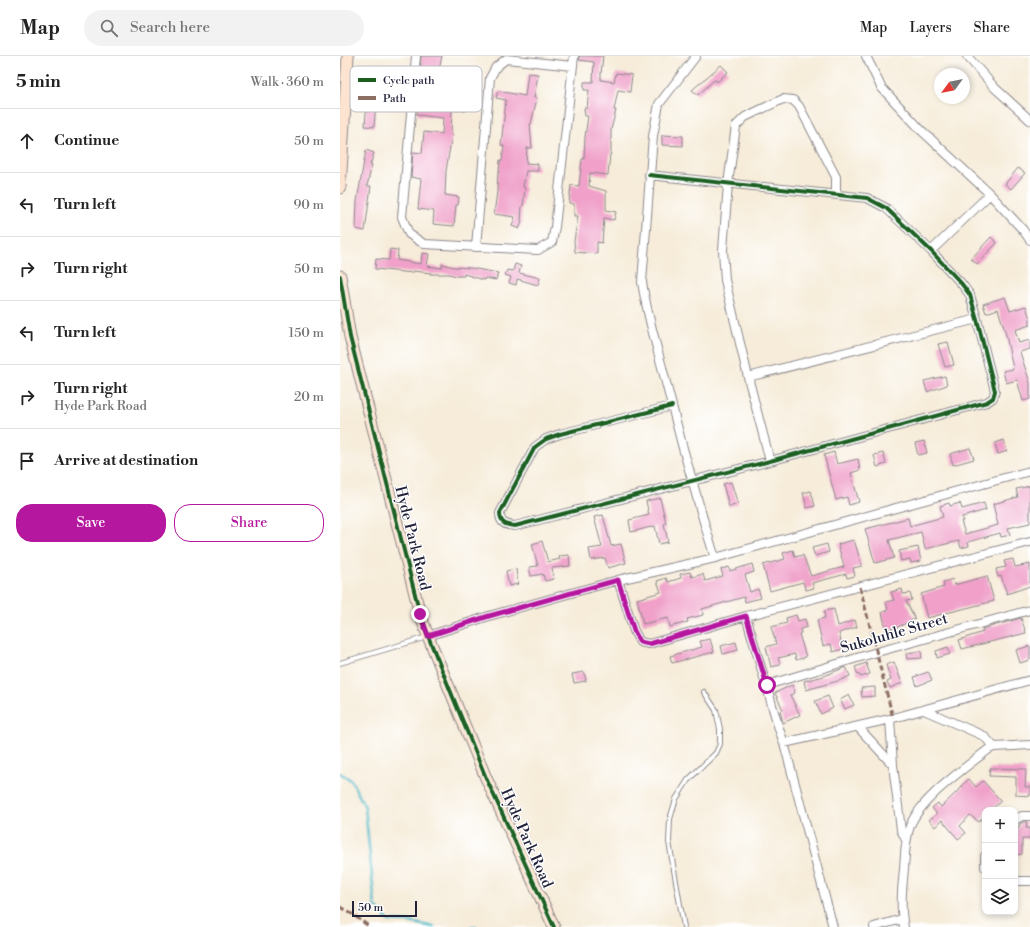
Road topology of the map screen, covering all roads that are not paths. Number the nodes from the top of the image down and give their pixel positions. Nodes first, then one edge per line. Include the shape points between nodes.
1 (348, 56) edge
2 (416, 56) edge
3 (574, 56) edge
4 (696, 56) edge
5 (866, 56) edge
6 (967, 56) edge
7 (415, 66) edge
8 (573, 66) junction
9 (411, 112) edge
10 (1030, 120) edge
11 (649, 175) junction
12 (728, 184) junction
13 (340, 188) edge
14 (836, 194) junction
15 (990, 194) junction
16 (1030, 240) edge
17 (476, 247) junction
18 (931, 251) junction
19 (340, 276) edge
20 (977, 319) junction
21 (748, 378) junction
22 (672, 406) junction
23 (770, 461) junction
24 (1030, 471) edge
25 (692, 481) junction
26 (1030, 542) edge
27 (714, 558) junction
28 (618, 580) junction
29 (1030, 610) edge
30 (746, 616) junction
31 (428, 636) junction
32 (340, 663) edge
33 (1030, 680) edge
34 (767, 685) junction
35 (704, 692) dead end
36 (924, 710) junction
37 (890, 719) junction
38 (858, 727) junction
39 (784, 743) junction
40 (1030, 745) edge
41 (994, 747) junction
42 (893, 765) junction
43 (1030, 816) edge
44 (1018, 818) edge
45 (906, 840) junction
46 (1018, 881) edge
47 (1030, 881) edge
48 (903, 923) edge
49 (554, 927) edge
50 (684, 927) edge
51 (833, 927) edge
52 (874, 927) edge

1 - 13 street
2 - 7 street
3 - 8 street
4 - 11 street via 659,104
5 - 15 street via 881,87 921,130
6 - 10 street via 995,88
8 - 17 street via 552,242 538,250
8 - 17 street via 506,59 496,67 490,78
9 - 17 street via 402,217 409,234 424,244
11 - 12 street
11 - 22 street via 642,282
12 - 14 street
12 - 14 street via 736,126 745,116 783,99 792,100 803,114 836,177
12 - 21 street via 723,250 725,280
14 - 18 street via 867,198 876,202 886,208
15 - 16 street via 1024,230
15 - 18 street
18 - 20 street via 962,283 970,295
19 - 31 street, Hyde Park Road via 350,336 418,606
20 - 21 street
20 - 23 street via 995,391 993,398 987,402
21 - 23 street
22 - 25 street
22 - 25 street via 560,434 535,447 500,513 500,518 507,526 515,526
23 - 25 street
24 - 27 street
25 - 27 street
26 - 30 street
27 - 28 street
28 - 30 street via 640,642 649,644
28 - 31 street
29 - 34 street, Sukoluhle Street
30 - 34 street
31 - 32 lane
31 - 49 street, Hyde Park Road via 486,778
33 - 36 street
34 - 39 street
35 - 50 lane via 716,710 720,744 716,753 688,780 676,799 670,819 669,842
36 - 37 street
36 - 41 street via 984,736
37 - 38 street
37 - 42 street
38 - 39 street
38 - 42 street
39 - 51 street
40 - 41 street
41 - 45 street via 930,798 910,826
42 - 45 street via 901,830
43 - 44 street
45 - 48 street via 901,905
46 - 47 street
48 - 52 street

